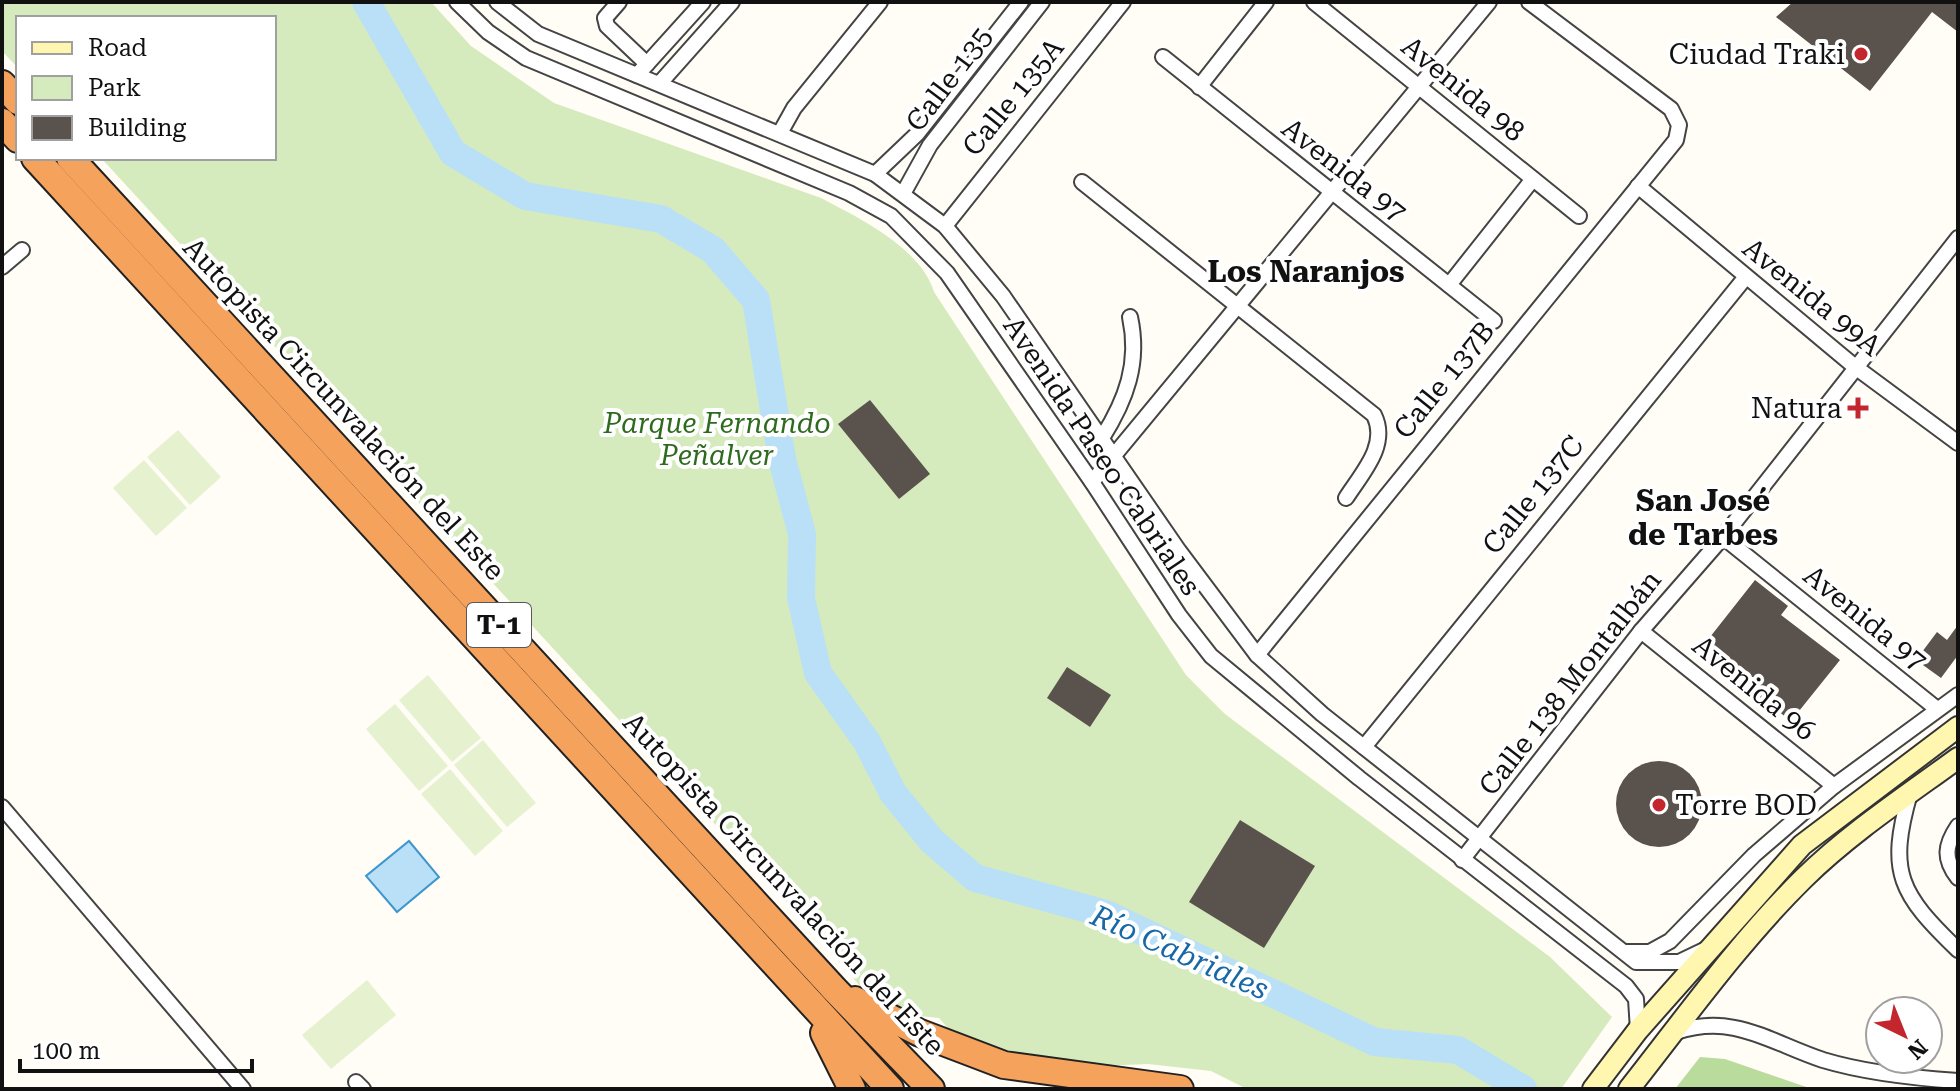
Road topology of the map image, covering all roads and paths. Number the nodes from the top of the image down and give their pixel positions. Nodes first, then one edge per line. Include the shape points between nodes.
1 (457, 2) edge
2 (497, 2) edge
3 (619, 2) edge
4 (703, 2) edge
5 (732, 2) edge
6 (880, 2) edge
7 (1021, 2) edge
8 (1042, 2) edge
9 (1123, 2) edge
10 (1266, 2) edge
11 (1314, 2) edge
12 (1489, 2) edge
13 (1529, 2) edge
14 (508, 8) edge
15 (1163, 57) dead end
16 (642, 69) junction
17 (660, 83) junction
18 (2, 84) edge
19 (1418, 86) junction
20 (1199, 87) junction
21 (16, 99) edge
22 (2, 122) edge
23 (780, 133) junction
24 (16, 137) edge
25 (37, 160) edge
26 (72, 160) edge
27 (875, 174) junction
28 (1533, 179) junction
29 (1082, 182) dead end
30 (1638, 186) junction
31 (904, 192) junction
32 (1331, 194) junction
33 (1579, 216) dead end
34 (945, 226) junction
35 (1958, 238) edge
36 (22, 250) dead end
37 (2, 267) edge
38 (1745, 278) junction
39 (1449, 285) junction
40 (1237, 306) junction
41 (1130, 317) dead end
42 (1494, 321) dead end
43 (1854, 366) junction
44 (1102, 438) junction
45 (1958, 443) edge
46 (1114, 456) junction
47 (1092, 482) junction
48 (1346, 498) dead end
49 (1723, 537) junction
50 (1641, 631) junction
51 (1257, 655) junction
52 (1958, 695) edge
53 (1937, 709) junction
54 (1958, 727) edge
55 (1364, 747) junction
56 (1958, 758) edge
57 (1834, 786) junction
58 (1910, 792) junction
59 (2, 807) edge
60 (1958, 826) edge
61 (1481, 838) junction
62 (1462, 860) junction
63 (1958, 878) edge
64 (1958, 945) edge
65 (1708, 948) junction
66 (1626, 952) junction
67 (835, 990) junction
68 (810, 1005) junction
69 (1638, 1030) junction
70 (1676, 1032) junction
71 (1958, 1081) edge
72 (243, 1089) edge
73 (852, 1089) edge
74 (890, 1089) edge
75 (931, 1089) edge
76 (1180, 1089) edge
77 (1593, 1089) edge
78 (1629, 1089) edge

1 - 47 street, Avenida Paseo Cabriales via 526,58 820,180 891,216 947,273
2 - 14 street, Avenida Paseo Cabriales
3 - 16 street via 605,18 607,26
4 - 16 street
5 - 17 street
6 - 23 street via 794,108
7 - 27 street, Calle 135 via 917,134
8 - 31 street, Calle 135 via 930,145
9 - 34 street, Calle 135A
10 - 20 street
11 - 19 street, Avenida 98
12 - 19 street
13 - 30 street, Calle 137B via 1671,109 1679,125 1676,140
14 - 16 street, Avenida Paseo Cabriales via 538,34
15 - 20 street, Avenida 97
16 - 17 street, Avenida Paseo Cabriales
17 - 23 street, Avenida Paseo Cabriales
18 - 21 highway
19 - 28 street, Avenida 98
19 - 32 street
20 - 32 street, Avenida 97
22 - 24 highway
23 - 27 street, Avenida Paseo Cabriales
25 - 68 highway, Autopista Circunvalación del Este / T-1
26 - 67 highway, Autopista Circunvalación del Este / T-1
27 - 31 street, Avenida Paseo Cabriales
28 - 33 street, Avenida 98
28 - 39 street
29 - 40 street
30 - 38 street, Avenida 99A
30 - 51 street, Calle 137B
31 - 34 street, Avenida Paseo Cabriales
32 - 39 street, Avenida 97
32 - 40 street
34 - 44 street, Avenida Paseo Cabriales via 1003,296
35 - 43 street, Calle 138 Montalbán
36 - 37 street
38 - 43 street, Avenida 99A
38 - 55 street, Calle 137C
39 - 42 street, Avenida 97
40 - 46 street
40 - 48 street via 1374,415 1380,440
41 - 44 street via 1128,392
43 - 45 street, Avenida 99A
43 - 49 street, Calle 138 Montalbán
44 - 46 street, Avenida Paseo Cabriales
46 - 47 street
46 - 51 street, Avenida Paseo Cabriales
47 - 62 street, Avenida Paseo Cabriales via 1211,656
49 - 50 street, Calle 138 Montalbán
49 - 53 street, Avenida 97
50 - 57 street, Avenida 96
50 - 61 street, Calle 138 Montalbán
51 - 55 street, Avenida Paseo Cabriales
52 - 53 street
53 - 57 street
54 - 65 street via 1802,845
55 - 61 street, Avenida Paseo Cabriales
56 - 58 street
57 - 66 street via 1754,855 1670,941 1650,952
58 - 64 street via 1900,827 1901,881 1913,905
58 - 70 street via 1805,877 1737,952
59 - 72 street
60 - 63 street via 1947,844 1947,858
61 - 62 street, Calle 138 Montalbán
61 - 66 street, Avenida Paseo Cabriales
62 - 69 street, Avenida Paseo Cabriales via 1626,986 1636,999
65 - 66 street, Avenida Paseo Cabriales via 1679,962 1657,964 1636,962
65 - 69 street
67 - 75 highway, Autopista Circunvalación del Este / T-1
67 - 76 highway via 920,1033 1004,1065
68 - 73 highway
68 - 74 highway, Autopista Circunvalación del Este / T-1
69 - 77 street
70 - 71 street via 1702,1023 1725,1024 1825,1060 1918,1079
70 - 78 street

